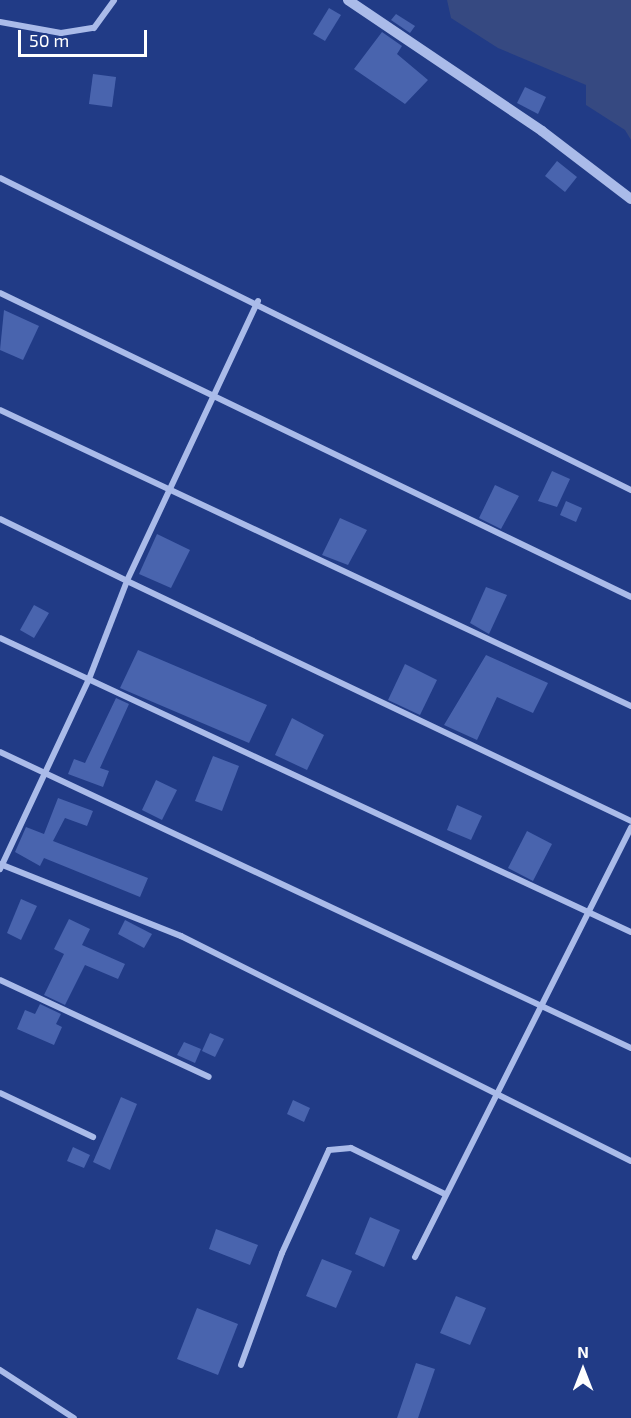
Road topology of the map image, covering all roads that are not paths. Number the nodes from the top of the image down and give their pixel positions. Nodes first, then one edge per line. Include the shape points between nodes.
1 (114, 0) edge
2 (348, 0) edge
3 (0, 22) edge
4 (0, 178) edge
5 (631, 199) edge
6 (0, 293) edge
7 (258, 301) junction
8 (215, 394) junction
9 (0, 410) edge
10 (631, 490) edge
11 (170, 493) junction
12 (0, 519) edge
13 (127, 581) junction
14 (631, 597) edge
15 (0, 638) edge
16 (89, 679) junction
17 (631, 706) edge
18 (0, 752) edge
19 (44, 773) junction
20 (631, 821) edge
21 (631, 827) edge
22 (1, 866) edge
23 (587, 910) junction
24 (631, 932) edge
25 (0, 980) edge
26 (541, 1003) junction
27 (631, 1048) edge
28 (209, 1077) dead end
29 (0, 1093) edge
30 (497, 1094) junction
31 (93, 1137) dead end
32 (631, 1161) edge
33 (445, 1194) junction
34 (415, 1257) dead end
35 (241, 1365) dead end
36 (0, 1370) edge
37 (74, 1418) edge

1 - 3 street via 94,28 61,33
2 - 5 street via 542,131
4 - 7 street
6 - 8 street
7 - 8 street
7 - 10 street
8 - 11 street
8 - 14 street
9 - 11 street
11 - 13 street
11 - 17 street
12 - 13 street
13 - 16 street
13 - 20 street
15 - 16 street
16 - 19 street
16 - 23 street
18 - 19 street
19 - 22 street
19 - 26 street
21 - 23 street
22 - 30 street via 181,936
23 - 24 street
23 - 26 street
25 - 28 street
26 - 27 street
26 - 30 street
29 - 31 street
30 - 32 street
30 - 33 street
33 - 34 street
33 - 35 street via 351,1148 329,1150 282,1253
36 - 37 street

